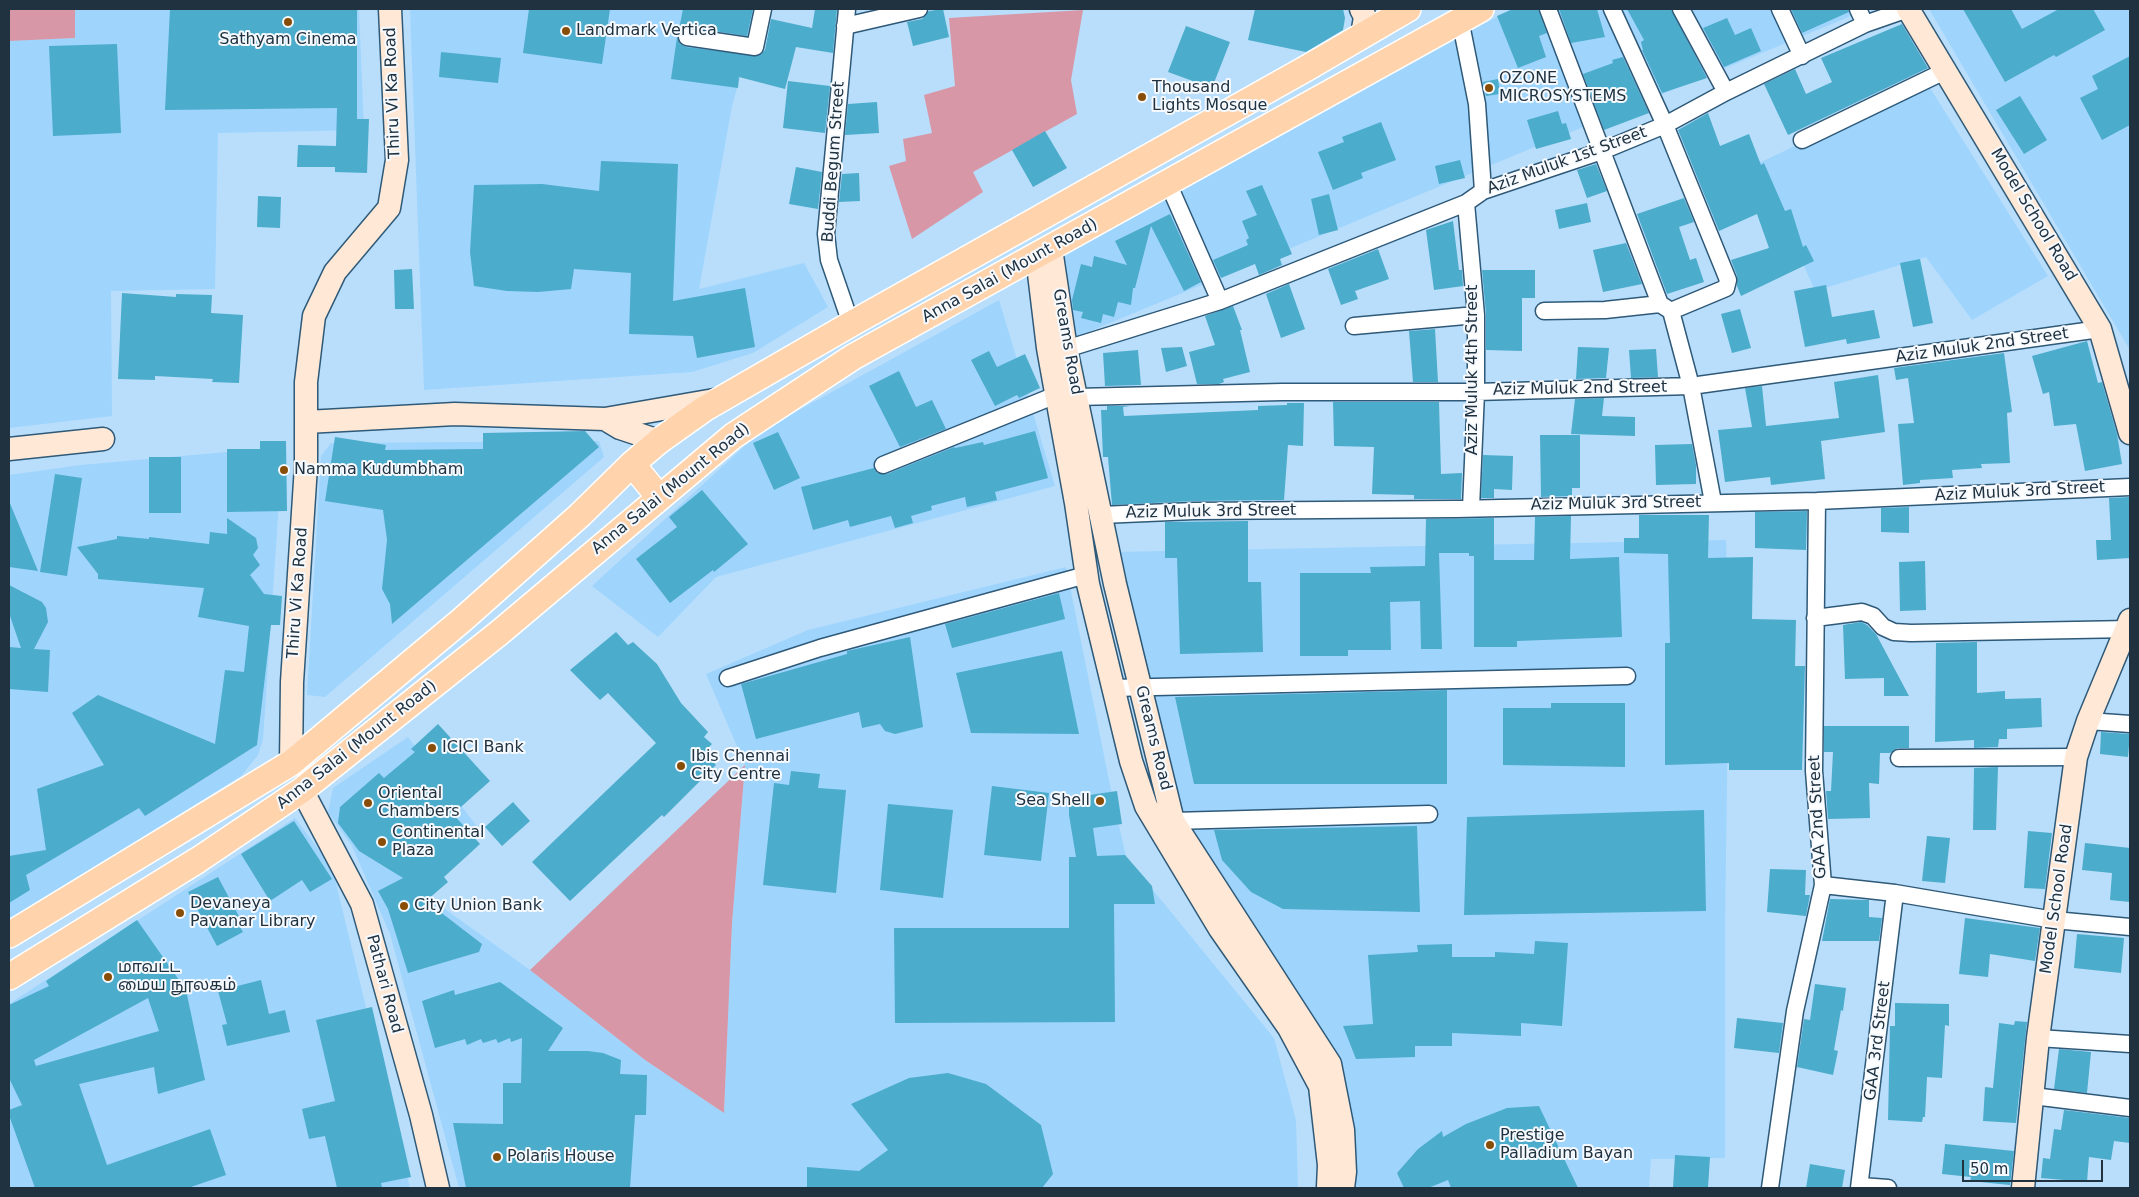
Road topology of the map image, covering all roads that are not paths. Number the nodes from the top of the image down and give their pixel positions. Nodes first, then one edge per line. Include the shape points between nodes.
1 (390, 9) edge
2 (763, 9) edge
3 (846, 9) edge
4 (919, 9) edge
5 (1361, 9) edge
6 (1408, 9) edge
7 (1548, 9) edge
8 (1612, 9) edge
9 (1681, 9) edge
10 (1780, 9) edge
11 (1858, 9) edge
12 (1908, 9) edge
13 (1470, 14) edge
14 (1865, 24) junction
15 (845, 26) junction
16 (1362, 35) junction
17 (687, 37) dead end
18 (1802, 56) junction
19 (1946, 70) junction
20 (1726, 92) junction
21 (1665, 125) junction
22 (1802, 140) dead end
23 (1602, 151) junction
24 (1168, 183) junction
25 (1483, 191) junction
26 (1466, 203) junction
27 (1044, 253) junction
28 (1220, 301) junction
29 (1665, 307) junction
30 (1544, 310) dead end
31 (1476, 315) junction
32 (851, 324) junction
33 (1354, 326) dead end
34 (2100, 329) junction
35 (1066, 350) junction
36 (1691, 386) junction
37 (1476, 392) junction
38 (1067, 396) junction
39 (720, 399) junction
40 (605, 419) junction
41 (306, 422) junction
42 (2130, 433) edge
43 (102, 439) dead end
44 (659, 441) junction
45 (9, 449) edge
46 (632, 464) junction
47 (883, 465) dead end
48 (2130, 487) edge
49 (659, 497) junction
50 (1817, 500) junction
51 (1713, 502) junction
52 (1471, 508) junction
53 (1101, 515) junction
54 (1086, 575) junction
55 (1815, 618) junction
56 (2129, 626) edge
57 (1627, 676) dead end
58 (728, 678) dead end
59 (1140, 686) junction
60 (1112, 688) junction
61 (2088, 721) junction
62 (2130, 724) edge
63 (2076, 757) junction
64 (1899, 758) dead end
65 (291, 763) junction
66 (302, 790) junction
67 (1429, 814) dead end
68 (1174, 821) junction
69 (1823, 885) junction
70 (1895, 893) junction
71 (2054, 920) junction
72 (2130, 927) edge
73 (9, 935) edge
74 (9, 977) edge
75 (2038, 1038) junction
76 (2130, 1044) edge
77 (2033, 1096) junction
78 (2130, 1108) edge
79 (1860, 1187) edge
80 (438, 1188) edge
81 (1328, 1188) edge
82 (1343, 1188) edge
83 (1770, 1188) edge
84 (1888, 1188) edge
85 (2023, 1188) edge

1 - 41 street, Thiru Vi Ka Road via 396,160 389,208 335,272 314,316 306,382
2 - 17 street via 756,48
3 - 15 street, Buddi Begum Street
4 - 15 street
5 - 16 street via 1365,17
6 - 16 main road, Anna Salai (Mount Road)
7 - 23 street
8 - 21 street
9 - 20 street
10 - 18 street
11 - 14 street
12 - 14 street, Aziz Muluk 1st Street
12 - 19 street, Model School Road
13 - 24 main road, Anna Salai (Mount Road)
13 - 25 street
14 - 18 street, Aziz Muluk 1st Street
15 - 32 street, Buddi Begum Street via 826,234 829,260
16 - 32 main road, Anna Salai (Mount Road)
18 - 20 street, Aziz Muluk 1st Street
19 - 22 street
19 - 34 street, Model School Road
20 - 21 street, Aziz Muluk 1st Street
21 - 23 street, Aziz Muluk 1st Street
21 - 29 street via 1728,280 1726,288
23 - 25 street, Aziz Muluk 1st Street
23 - 29 street
24 - 27 main road, Anna Salai (Mount Road)
24 - 28 street
25 - 26 street, Aziz Muluk 1st Street
26 - 28 street, Aziz Muluk 1st Street
26 - 31 street, Aziz Muluk 4th Street
27 - 35 street, Greams Road
27 - 38 street, Greams Road via 1048,348
27 - 49 main road, Anna Salai (Mount Road) via 853,357 733,436
28 - 35 street, Aziz Muluk 1st Street
29 - 30 street
29 - 36 street
31 - 33 street
31 - 37 street, Aziz Muluk 4th Street
32 - 39 main road, Anna Salai (Mount Road)
34 - 36 street, Aziz Muluk 2nd Street
34 - 42 street, Model School Road
35 - 38 street, Greams Road
36 - 37 street, Aziz Muluk 2nd Street
36 - 51 street
37 - 38 street, Aziz Muluk 2nd Street
37 - 52 street, Aziz Muluk 4th Street
38 - 47 street
38 - 53 street, Greams Road
38 - 54 street, Greams Road
39 - 40 street
39 - 44 main road, Anna Salai (Mount Road)
40 - 41 street via 455,414
40 - 44 street via 620,428
41 - 65 street, Thiru Vi Ka Road via 292,682
43 - 45 street
44 - 46 main road, Anna Salai (Mount Road)
46 - 49 main road
46 - 65 main road, Anna Salai (Mount Road) via 462,620
48 - 50 street, Aziz Muluk 3rd Street
49 - 66 main road, Anna Salai (Mount Road) via 498,633
50 - 51 street, Aziz Muluk 3rd Street
50 - 55 street, GAA 2nd Street
51 - 52 street, Aziz Muluk 3rd Street
52 - 53 street, Aziz Muluk 3rd Street
53 - 59 street, Greams Road
54 - 58 street via 820,648
54 - 60 street, Greams Road
55 - 56 street via 1862,612 1894,632 1911,633
55 - 69 street, GAA 2nd Street via 1814,771
56 - 61 street, Model School Road
57 - 59 street
59 - 60 street
59 - 68 street, Greams Road
60 - 81 street, Greams Road via 1146,806 1220,929 1289,1028 1320,1086 1329,1165
61 - 62 street
61 - 63 street, Model School Road
63 - 64 street
63 - 71 street, Model School Road
65 - 73 main road, Anna Salai (Mount Road)
66 - 74 main road, Anna Salai (Mount Road) via 198,860
66 - 80 street, Pathari Road via 362,904
67 - 68 street
68 - 82 street, Greams Road via 1330,1064 1343,1130
69 - 70 street
69 - 83 street, GAA 2nd Street via 1795,1011
70 - 71 street
70 - 79 street, GAA 3rd Street
71 - 72 street
71 - 75 street, Model School Road
75 - 76 street
75 - 77 street, Model School Road
77 - 78 street
77 - 85 street, Model School Road
79 - 84 street

